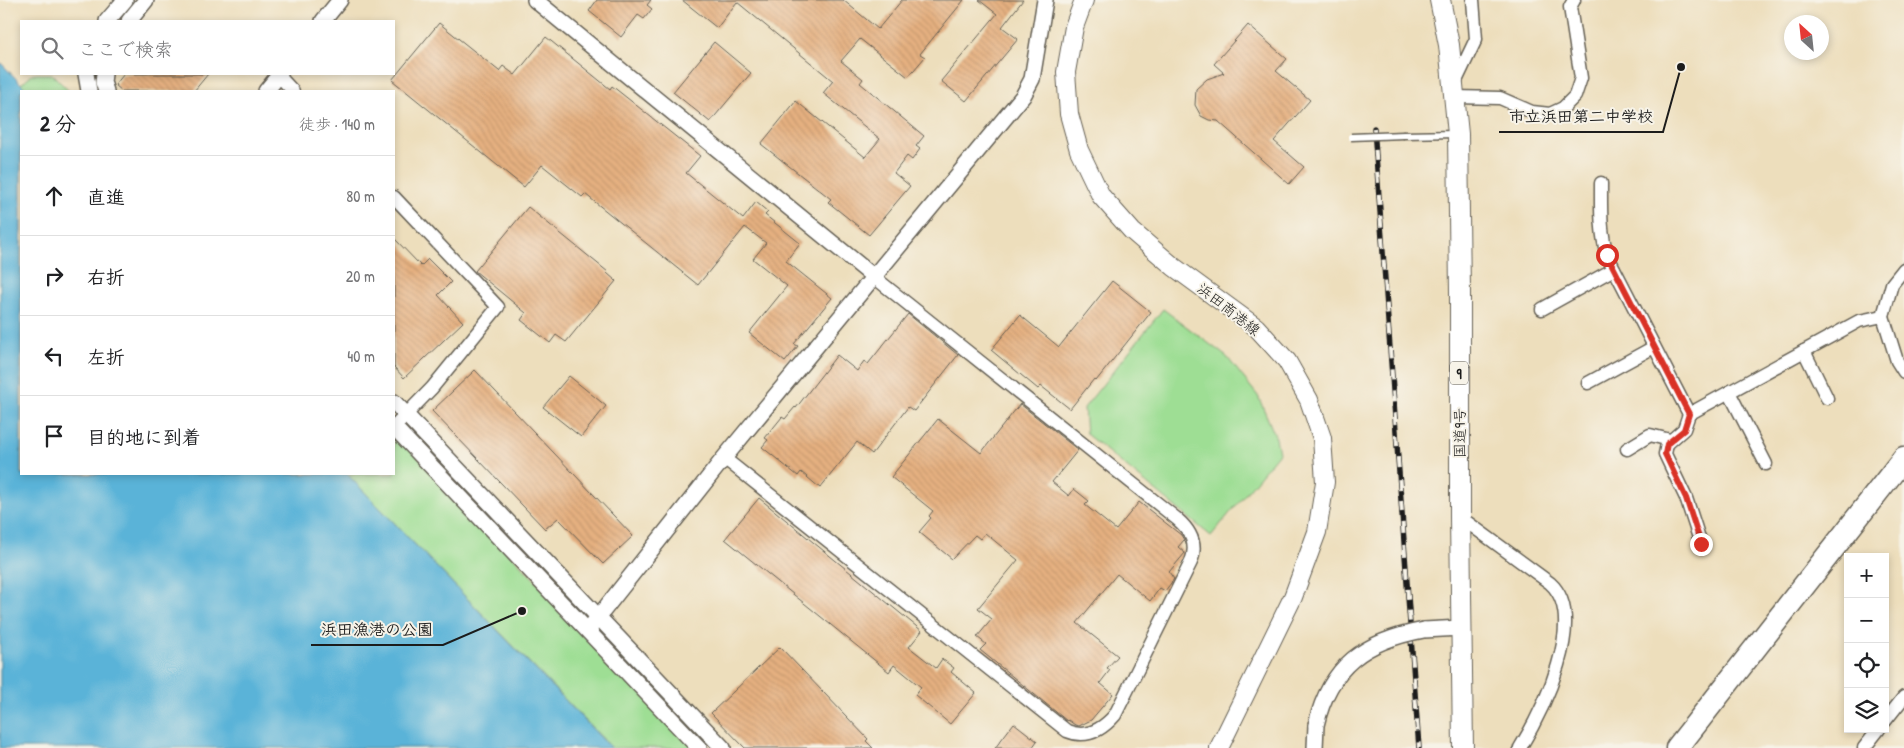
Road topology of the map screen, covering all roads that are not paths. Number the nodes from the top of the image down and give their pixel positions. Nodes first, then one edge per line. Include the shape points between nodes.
1 (125, 0) edge
2 (146, 0) edge
3 (340, 0) edge
4 (535, 0) edge
5 (1045, 0) edge
6 (1084, 0) edge
7 (1440, 0) edge
8 (1473, 0) edge
9 (1574, 0) edge
10 (108, 20) edge
11 (130, 20) edge
12 (324, 20) edge
13 (86, 75) edge
14 (104, 75) edge
15 (279, 75) edge
16 (89, 90) edge
17 (106, 90) edge
18 (267, 90) edge
19 (292, 90) edge
20 (1454, 91) junction
21 (1458, 134) junction
22 (1351, 137) dead end
23 (1601, 183) dead end
24 (395, 198) edge
25 (1614, 269) junction
26 (1904, 269) edge
27 (874, 278) junction
28 (1542, 309) dead end
29 (1883, 316) junction
30 (1654, 347) junction
31 (1804, 351) junction
32 (1904, 372) edge
33 (1588, 383) dead end
34 (1729, 392) junction
35 (1827, 398) dead end
36 (395, 403) edge
37 (406, 414) junction
38 (1689, 414) junction
39 (395, 426) edge
40 (395, 428) edge
41 (1670, 440) junction
42 (1627, 448) dead end
43 (724, 458) junction
44 (1904, 458) edge
45 (1766, 464) dead end
46 (1460, 517) junction
47 (1701, 544) dead end
48 (599, 617) junction
49 (1461, 628) junction
50 (588, 630) junction
51 (1904, 697) edge
52 (1889, 716) edge
53 (1876, 733) edge
54 (699, 748) edge
55 (723, 748) edge
56 (1219, 748) edge
57 (1315, 748) edge
58 (1463, 748) edge
59 (1520, 748) edge
60 (1677, 748) edge
61 (1864, 748) edge

1 - 10 street
2 - 11 street
3 - 12 street
4 - 27 street
5 - 27 street via 1032,79 1023,96
6 - 56 main road, 浜田商港線 via 1074,27 1066,72 1068,105 1079,150 1101,196 1132,232 1174,268 1256,327 1287,361 1309,400 1322,438 1325,482 1317,532 1293,597
7 - 20 highway, 国道9号 / 9
8 - 20 street via 1476,39
9 - 20 street via 1570,7 1580,78 1575,96 1564,108 1550,114 1532,112 1500,98
13 - 16 street
14 - 17 street
15 - 18 street
15 - 19 street
20 - 21 highway, 国道9号 / 9
21 - 22 lane, bridge
21 - 46 highway, 国道9号 / 9
23 - 25 street via 1603,240
24 - 37 street via 498,307 432,388
25 - 28 street
25 - 30 street
26 - 29 street via 1892,284
27 - 43 street
27 - 43 street via 1177,519 1192,536 1195,553 1115,715 1093,733 1075,734 1067,730
29 - 31 street via 1858,321
29 - 32 street via 1897,362
30 - 33 street
30 - 38 street
31 - 34 street
31 - 35 street
34 - 38 street
34 - 45 street
36 - 37 street
37 - 39 street
37 - 48 street
38 - 41 street via 1684,430
40 - 50 street
41 - 42 street via 1650,436
41 - 47 street via 1665,454 1686,498
43 - 48 street
44 - 60 highway
46 - 49 highway, 国道9号 / 9
46 - 59 street via 1550,583 1562,599 1565,624 1556,672 1543,706
48 - 50 street
48 - 55 street
49 - 57 street, bridge via 1403,634 1348,662 1328,688 1316,725
49 - 58 highway, 国道9号 / 9
50 - 54 street
51 - 52 street
53 - 61 street

